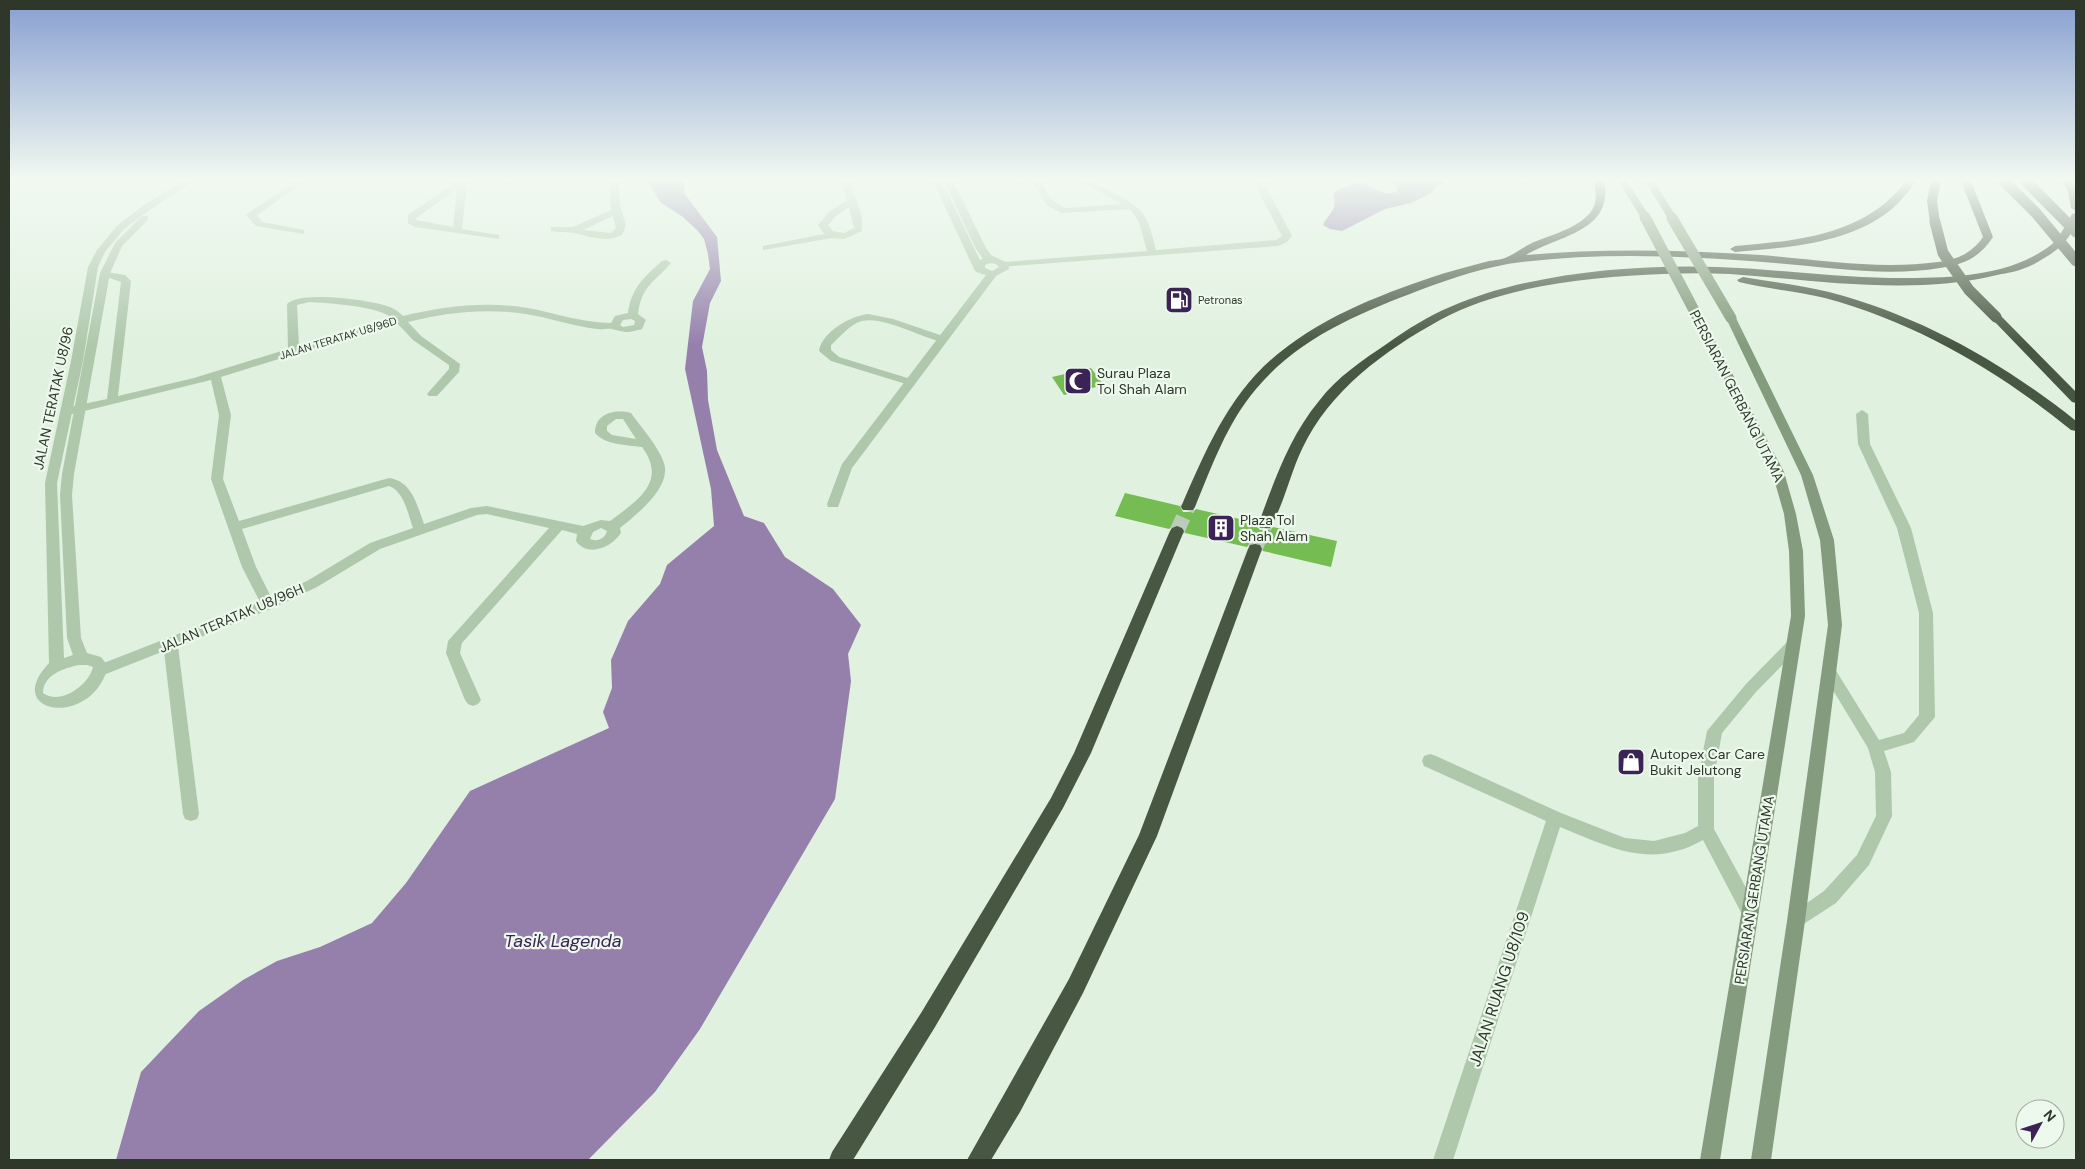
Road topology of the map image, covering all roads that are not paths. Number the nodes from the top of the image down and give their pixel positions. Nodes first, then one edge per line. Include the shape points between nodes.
1 (112, 236) edge
2 (126, 236) edge
3 (487, 236) edge
4 (830, 236) edge
5 (963, 236) edge
6 (974, 236) edge
7 (1148, 236) edge
8 (1287, 236) edge
9 (1560, 236) edge
10 (1655, 236) edge
11 (1682, 236) edge
12 (1820, 236) edge
13 (1938, 236) edge
14 (1987, 236) edge
15 (2055, 236) edge
16 (2066, 236) edge
17 (496, 237) dead end
18 (766, 248) dead end
19 (1152, 253) junction
20 (1686, 254) junction
21 (1510, 259) junction
22 (2076, 261) edge
23 (666, 263) dead end
24 (1000, 263) junction
25 (979, 269) junction
26 (1708, 270) junction
27 (105, 273) junction
28 (992, 274) junction
29 (400, 320) junction
30 (942, 339) junction
31 (294, 351) junction
32 (215, 376) junction
33 (910, 382) junction
34 (434, 394) dead end
35 (2076, 399) edge
36 (112, 400) junction
37 (80, 408) junction
38 (66, 411) junction
39 (1862, 414) dead end
40 (2076, 427) edge
41 (646, 444) dead end
42 (832, 504) dead end
43 (1188, 507) tunnel mouth
44 (560, 525) junction
45 (1265, 525) tunnel mouth
46 (233, 526) junction
47 (612, 527) junction
48 (420, 530) junction
49 (585, 531) junction
50 (1177, 531) tunnel mouth
51 (1255, 549) tunnel mouth
52 (268, 604) junction
53 (170, 643) junction
54 (1794, 645) junction
55 (81, 658) junction
56 (52, 669) junction
57 (101, 670) junction
58 (1830, 672) junction
59 (473, 700) dead end
60 (1875, 747) junction
61 (1430, 761) dead end
62 (192, 814) dead end
63 (1555, 818) junction
64 (1706, 830) junction
65 (1750, 912) junction
66 (1796, 921) junction
67 (840, 1160) edge
68 (978, 1160) edge
69 (1443, 1160) edge
70 (1710, 1160) edge
71 (1761, 1160) edge

1 - 38 street, JALAN TERATAK U8/96 via 98,252 93,267
2 - 27 street, JALAN TERATAK U8/96
3 - 17 street
4 - 18 street
5 - 25 street
6 - 24 street via 987,257
7 - 19 street
8 - 19 street via 1284,240 1269,245
9 - 21 highway
10 - 54 main road, PERSIARAN GERBANG UTAMA, bridge via 1778,472 1796,551 1798,616
11 - 58 main road, PERSIARAN GERBANG UTAMA, bridge via 1731,318 1807,475 1826,540 1835,625
12 - 20 highway via 1758,247 1698,250
13 - 35 highway, bridge via 1943,253 1968,290
14 - 20 highway via 1985,245 1973,256 1956,262 1905,267
15 - 22 highway, bridge
16 - 26 highway via 2059,246 2036,261 2006,272 1971,278 1868,280
19 - 24 street
20 - 21 highway via 1601,252
21 - 43 highway via 1445,276 1357,310 1288,352 1253,384 1238,403 1214,447
23 - 29 street, JALAN TERATAK U8/96D via 638,289 633,316 619,318 614,326 498,308 447,310
24 - 25 street via 982,263
24 - 28 street via 1002,271
25 - 28 street
26 - 40 highway via 1751,282 1826,295 1909,323 1950,341 1995,368
26 - 45 highway via 1621,273 1532,286 1480,300 1438,317 1353,373 1323,404 1294,447
27 - 36 street via 122,276 126,281
27 - 37 street, JALAN TERATAK U8/96
28 - 30 street
29 - 31 street, JALAN TERATAK U8/96D
29 - 31 street via 386,309 311,298 297,300 292,304
29 - 34 street via 417,338 454,364 455,370
30 - 33 street
30 - 33 street via 867,317 850,323 826,344 825,351 835,359
31 - 32 street, JALAN TERATAK U8/96D
32 - 36 street, JALAN TERATAK U8/96D
32 - 46 street via 226,422 217,479
33 - 42 street via 846,467
36 - 37 street, JALAN TERATAK U8/96D
37 - 38 street, JALAN TERATAK U8/96D
37 - 55 street, JALAN TERATAK U8/96 via 66,495 74,638
38 - 56 street, JALAN TERATAK U8/96 via 50,484 57,646 56,663
39 - 60 street via 1864,444 1904,528 1926,613 1928,717 1909,738
41 - 47 street via 660,470 656,482 641,502
44 - 48 street, JALAN TERATAK U8/96H via 488,510
44 - 49 street, JALAN TERATAK U8/96H
44 - 59 street via 455,641 453,653
46 - 48 street via 389,482 396,483 408,496
46 - 52 street
47 - 49 street via 601,524
47 - 49 street via 611,539 596,545 583,541
48 - 52 street, JALAN TERATAK U8/96H via 375,546 312,584
50 - 67 highway via 1082,753 1057,803 942,998
51 - 68 highway via 1148,836 1067,1003
52 - 53 street, JALAN TERATAK U8/96H
53 - 57 street, JALAN TERATAK U8/96H
53 - 62 street
54 - 64 street via 1751,688 1715,731 1706,777
54 - 65 main road, PERSIARAN GERBANG UTAMA
55 - 56 street
55 - 57 street via 96,661
56 - 57 street via 34,692 46,703 60,702 81,694 97,680
58 - 60 street
58 - 66 main road, PERSIARAN GERBANG UTAMA
60 - 66 street via 1883,772 1884,816 1864,860 1830,897
61 - 63 street
63 - 64 street via 1625,845 1654,848 1688,840
63 - 69 street, JALAN RUANG U8/109
64 - 65 street
65 - 70 main road, PERSIARAN GERBANG UTAMA
66 - 71 main road, PERSIARAN GERBANG UTAMA

